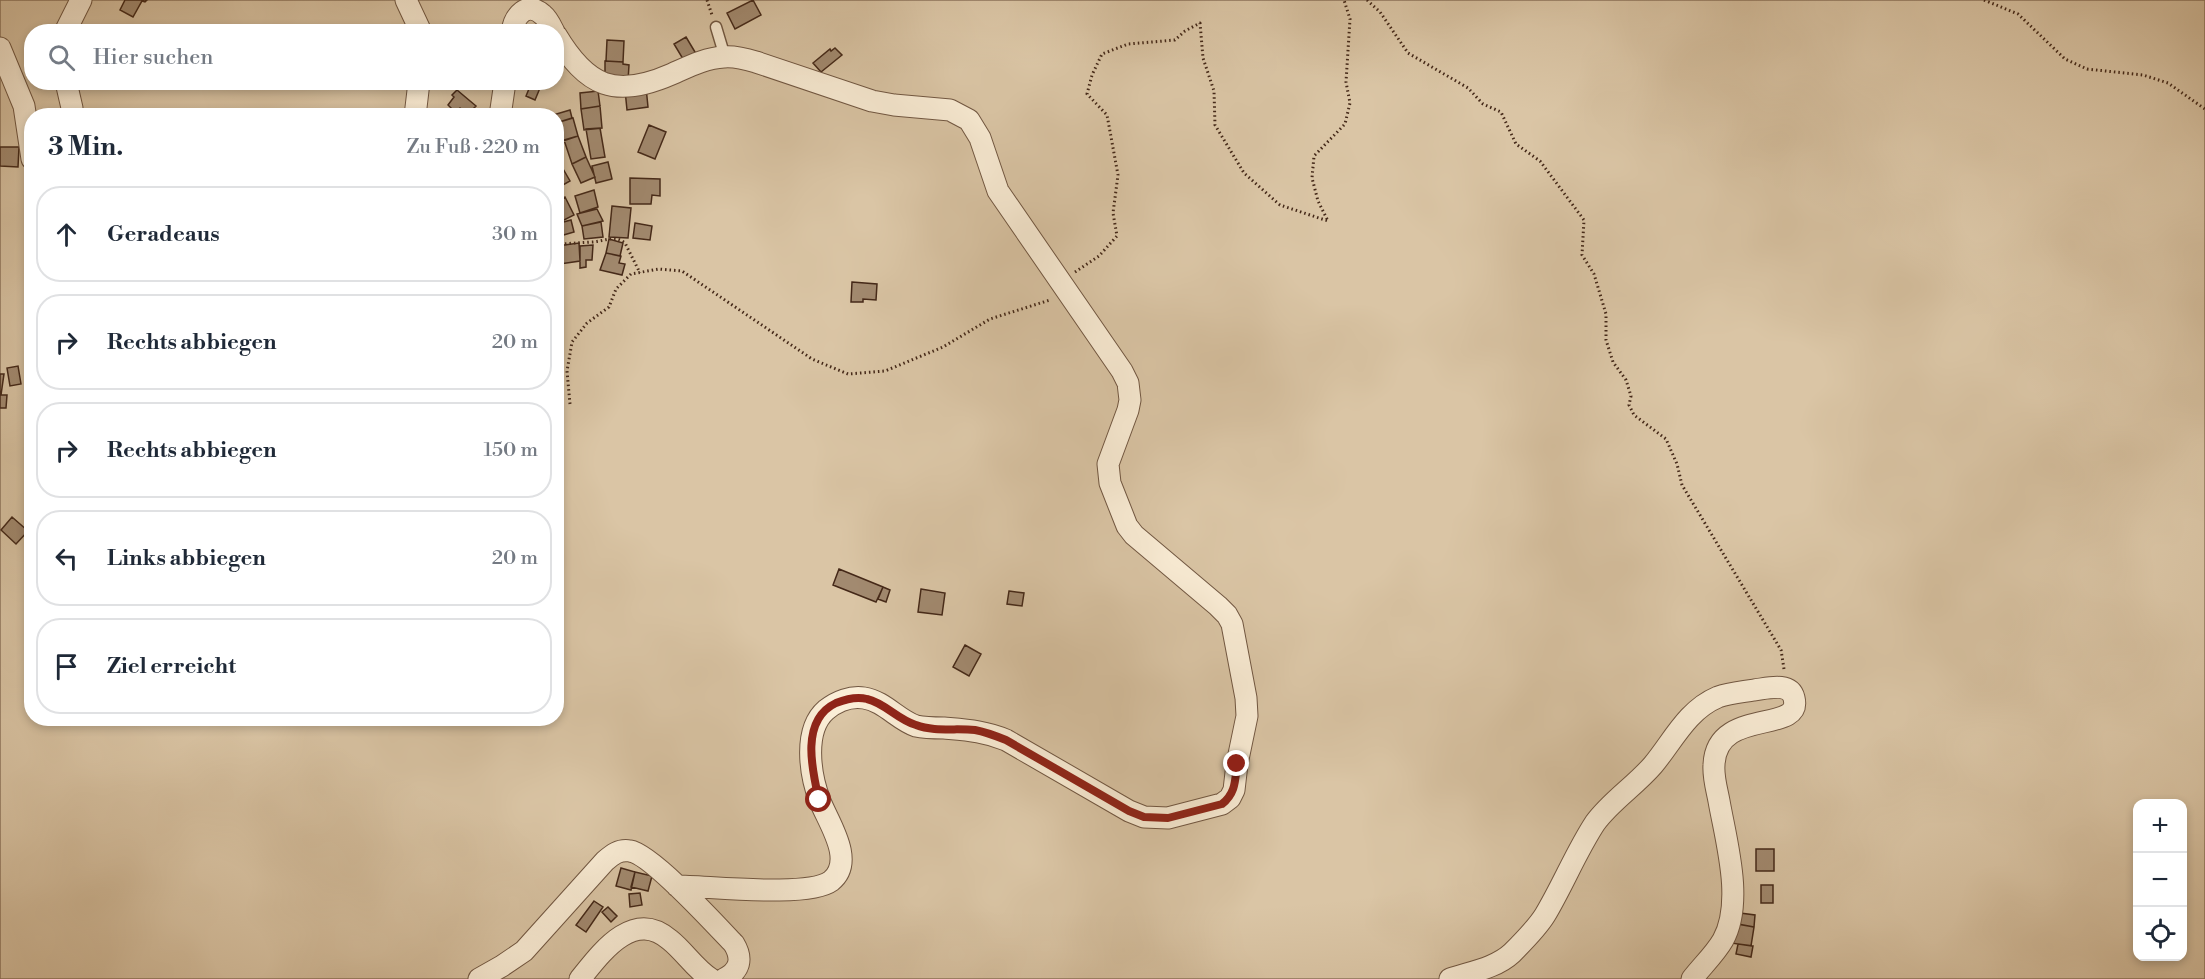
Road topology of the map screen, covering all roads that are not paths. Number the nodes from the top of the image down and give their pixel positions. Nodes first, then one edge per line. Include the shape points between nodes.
1 (81, 0) edge
2 (406, 0) edge
3 (69, 24) edge
4 (417, 24) edge
5 (514, 24) edge
6 (549, 24) edge
7 (716, 27) dead end
8 (0, 48) edge
9 (564, 48) edge
10 (725, 57) junction
11 (67, 90) edge
12 (418, 90) edge
13 (504, 90) edge
14 (24, 108) edge
15 (71, 108) edge
16 (416, 108) edge
17 (501, 108) edge
18 (677, 886) junction
19 (478, 979) edge
20 (580, 979) edge
21 (711, 979) edge
22 (724, 979) edge
23 (1450, 979) edge
24 (1692, 979) edge

1 - 3 street
2 - 4 street
5 - 6 street via 517,15 529,9 543,14
7 - 10 lane
8 - 14 street
9 - 10 street via 583,71 610,86 647,83 703,61
10 - 18 street via 756,62 872,101 950,110 972,123 998,191 1122,371 1130,392 1107,474 1114,498 1127,526 1145,545 1227,615 1232,624 1247,716 1230,798 1222,804 1168,818 1144,817 991,734 918,726 867,699 844,699 824,712 812,737 813,776 840,850 838,872 832,879 824,885 782,890
11 - 15 street
12 - 16 street
13 - 17 street
18 - 19 street via 641,855 623,850 614,853 524,951
18 - 22 street via 738,951 737,969
20 - 21 street via 614,940 645,930 670,940
23 - 24 street via 1493,965 1513,952 1544,917 1597,821 1654,765 1687,720 1705,704 1734,693 1786,688 1794,698 1789,715 1736,729 1715,755 1714,774 1732,879 1731,918 1722,941

